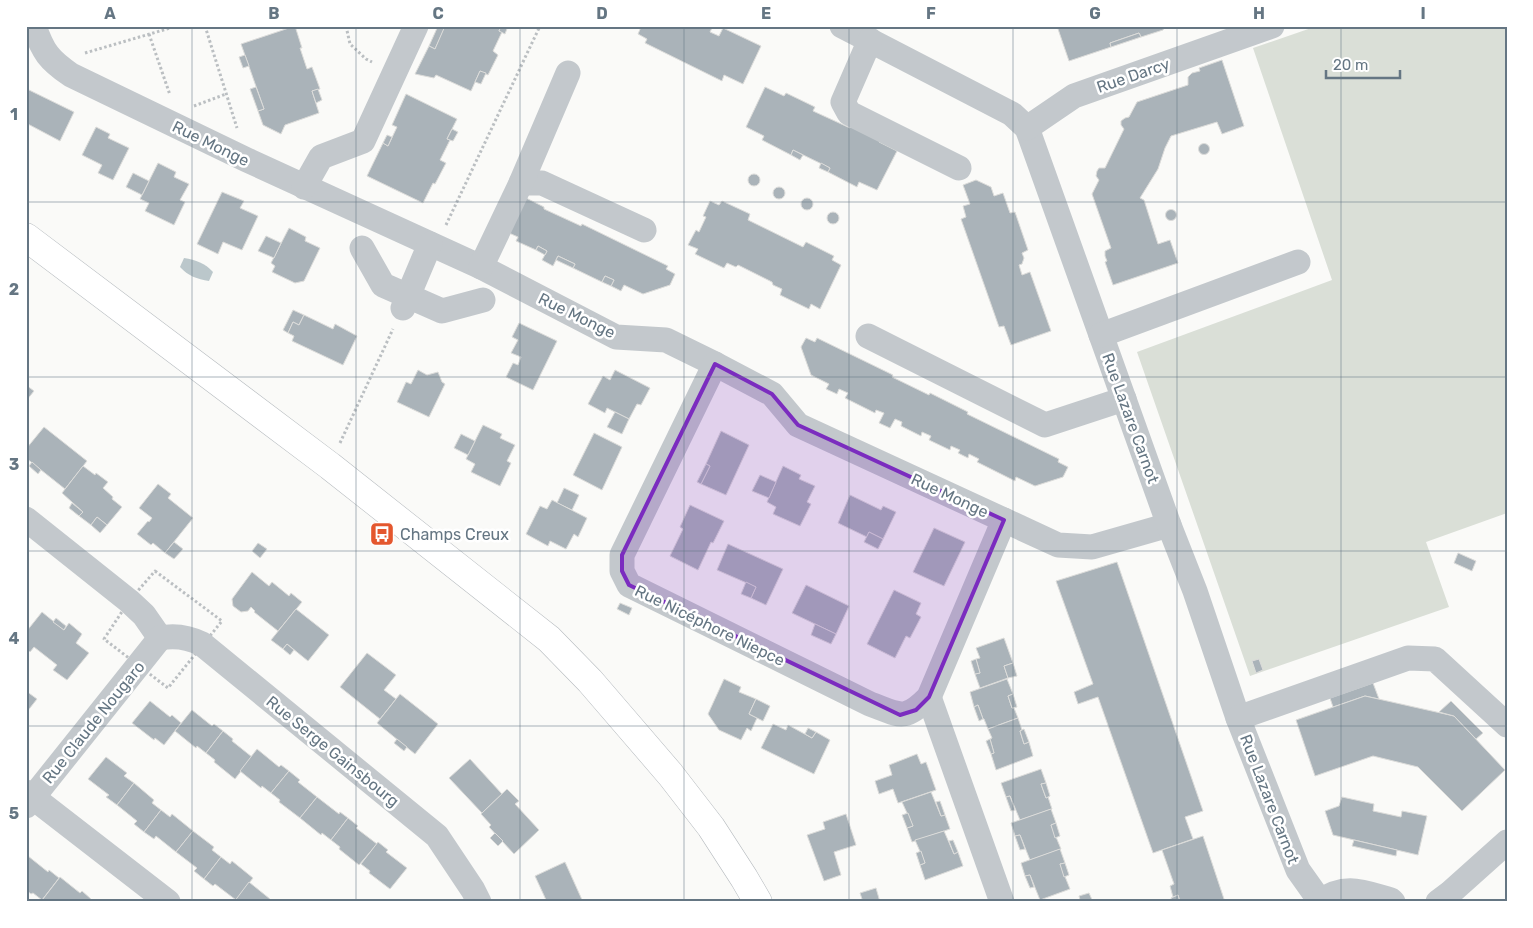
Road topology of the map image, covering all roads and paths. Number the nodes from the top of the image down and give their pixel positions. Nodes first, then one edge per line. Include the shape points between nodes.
1 (34, 26) edge
2 (177, 26) edge
3 (205, 26) edge
4 (346, 26) edge
5 (416, 26) edge
6 (540, 26) edge
7 (842, 26) edge
8 (1272, 26) edge
9 (1245, 31) edge
10 (150, 34) junction
11 (870, 40) junction
12 (62, 69) junction
13 (395, 73) junction
14 (568, 73) dead end
15 (226, 94) junction
16 (177, 98) dead end
17 (193, 106) dead end
18 (1027, 128) junction
19 (247, 160) junction
20 (959, 168) dead end
21 (521, 183) junction
22 (304, 187) junction
23 (644, 230) dead end
24 (26, 237) edge
25 (430, 244) junction
26 (362, 248) dead end
27 (1298, 262) dead end
28 (481, 267) junction
29 (483, 300) dead end
30 (405, 302) junction
31 (1101, 335) junction
32 (868, 336) dead end
33 (715, 364) junction
34 (1124, 399) junction
35 (330, 466) junction
36 (26, 519) edge
37 (1004, 520) junction
38 (1169, 525) junction
39 (160, 638) junction
40 (928, 697) junction
41 (1238, 718) junction
42 (1507, 725) edge
43 (28, 798) edge
44 (1507, 842) edge
45 (1320, 901) edge
46 (168, 902) edge
47 (479, 902) edge
48 (758, 902) edge
49 (1002, 902) edge
50 (1393, 902) edge
51 (1438, 902) edge

1 - 12 street, Rue Monge via 43,49
2 - 10 path
3 - 15 path
4 - 13 path via 350,44 366,59
5 - 13 street
6 - 25 path via 445,226
7 - 11 street
8 - 9 street, Rue Darcy
9 - 18 street, Rue Darcy via 1074,96
10 - 12 path via 84,53
10 - 16 path via 170,95
11 - 18 street via 1012,114
11 - 20 street via 843,102 849,113
12 - 19 street, Rue Monge
13 - 22 street via 363,141 320,157
14 - 21 street
15 - 17 path
15 - 19 path
18 - 31 street, Rue Lazare Carnot
19 - 22 street, Rue Monge
21 - 23 street via 542,182
21 - 28 street
22 - 25 street, Rue Monge
24 - 35 main road
25 - 28 street, Rue Monge
25 - 30 street
26 - 30 street via 383,285
27 - 31 street
28 - 33 street, Rue Monge via 616,337 666,340
29 - 30 street via 442,311
30 - 35 path
31 - 34 street, Rue Lazare Carnot
32 - 34 street via 1045,424
33 - 37 street, Rue Monge via 772,394 798,424
33 - 40 street, Rue Nicéphore Niepce via 622,555 622,570 629,585 885,710 900,715 916,710
34 - 38 street, Rue Lazare Carnot
35 - 48 main road via 549,639 670,774 711,827
36 - 39 street via 129,601 144,615
37 - 38 street, Rue Monge via 1058,545 1092,547
37 - 40 street, Rue Nicéphore Niepce
38 - 41 street, Rue Lazare Carnot
39 - 43 street, Rue Claude Nougaro
39 - 47 street, Rue Serge Gainsbourg via 182,637 202,644 437,836
40 - 49 street
41 - 42 street via 1408,658 1435,659
41 - 45 street, Rue Lazare Carnot via 1298,870
43 - 46 street
44 - 51 street
45 - 50 street via 1333,893 1354,890

